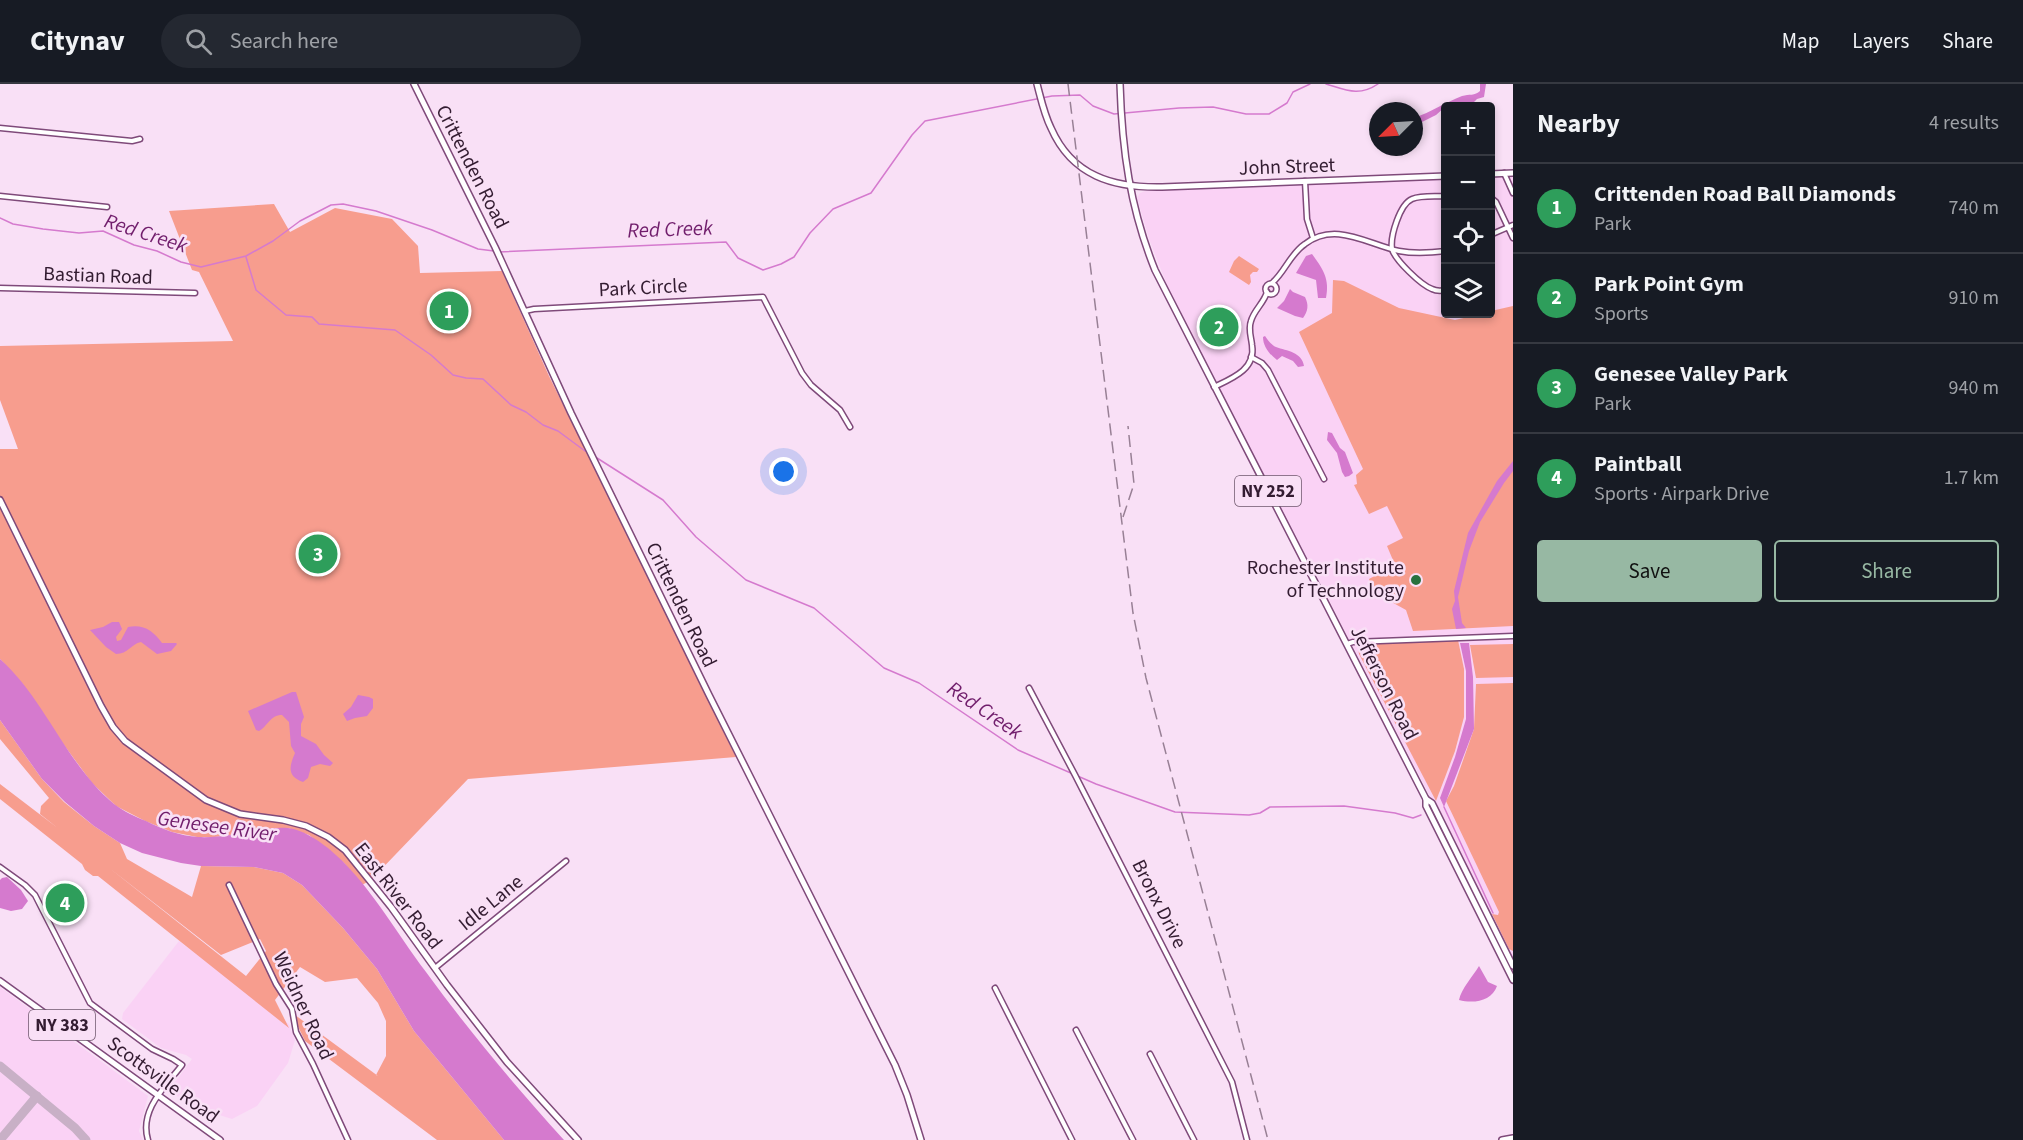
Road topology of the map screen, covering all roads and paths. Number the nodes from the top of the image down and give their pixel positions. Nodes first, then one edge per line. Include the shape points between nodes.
1 (414, 84) edge
2 (1120, 84) edge
3 (1038, 87) edge
4 (0, 128) edge
5 (140, 139) dead end
6 (1504, 173) junction
7 (1513, 173) edge
8 (1495, 174) edge
9 (1441, 176) edge
10 (1305, 181) junction
11 (1130, 187) junction
12 (1513, 193) edge
13 (0, 196) edge
14 (1441, 196) edge
15 (1495, 201) edge
16 (107, 207) dead end
17 (1511, 226) edge
18 (1495, 233) edge
19 (1313, 238) junction
20 (1513, 238) edge
21 (1392, 249) junction
22 (1441, 251) edge
23 (1275, 283) junction
24 (0, 288) edge
25 (1441, 290) edge
26 (195, 293) dead end
27 (1268, 294) junction
28 (525, 311) junction
29 (1251, 357) junction
30 (1214, 387) junction
31 (850, 427) dead end
32 (1324, 479) dead end
33 (0, 500) edge
34 (1513, 636) edge
35 (1347, 644) junction
36 (1029, 688) dead end
37 (566, 861) dead end
38 (0, 867) edge
39 (229, 885) dead end
40 (1510, 962) edge
41 (435, 968) junction
42 (1513, 980) edge
43 (0, 981) edge
44 (994, 988) dead end
45 (1076, 1030) dead end
46 (1150, 1054) dead end
47 (159, 1095) junction
48 (1513, 1138) edge
49 (148, 1140) edge
50 (220, 1140) edge
51 (348, 1140) edge
52 (578, 1140) edge
53 (921, 1140) edge
54 (1072, 1140) edge
55 (1133, 1140) edge
56 (1194, 1140) edge
57 (1247, 1140) edge
58 (1502, 1140) edge

1 - 28 street, Crittenden Road
2 - 11 street, Jefferson Road / NY 252
3 - 11 street, John Street via 1056,139 1076,162 1103,180
4 - 5 street
6 - 7 street
6 - 8 street
6 - 12 street
9 - 10 street, John Street
10 - 11 street, John Street
10 - 19 street via 1307,219
11 - 30 street, Jefferson Road / NY 252 via 1155,270
13 - 16 street
14 - 21 street via 1414,198 1404,204
15 - 17 street
17 - 18 street
17 - 20 street
19 - 21 street via 1342,234
19 - 23 street via 1296,251
21 - 22 street
21 - 25 street via 1397,259 1425,285
23 - 27 street via 1276,291
23 - 27 street via 1266,287
24 - 26 street, Bastian Road
27 - 29 street via 1250,322
28 - 31 street, Park Circle via 763,297 802,373 840,410
28 - 53 street, Crittenden Road via 709,695 895,1065
29 - 30 street via 1241,373
29 - 32 street via 1268,370
30 - 35 street, Jefferson Road / NY 252
33 - 41 street, East River Road via 101,706 122,738 216,805 246,815 295,822 323,834 349,854
34 - 35 street
35 - 40 street, Jefferson Road / NY 252 via 1426,799 1432,803
36 - 57 street, Bronx Drive via 1232,1082
37 - 41 street, Idle Lane
38 - 47 street via 33,893 91,1005 154,1051 182,1065
39 - 51 street, Weidner Road via 291,1007 296,1032
40 - 42 street, Jefferson Road / NY 252
41 - 52 street, East River Road via 507,1062
43 - 47 street, Scottsville Road / NY 383
44 - 54 street
45 - 55 street
46 - 56 street
47 - 49 street via 148,1114
47 - 50 street, Scottsville Road / NY 383
48 - 58 street

